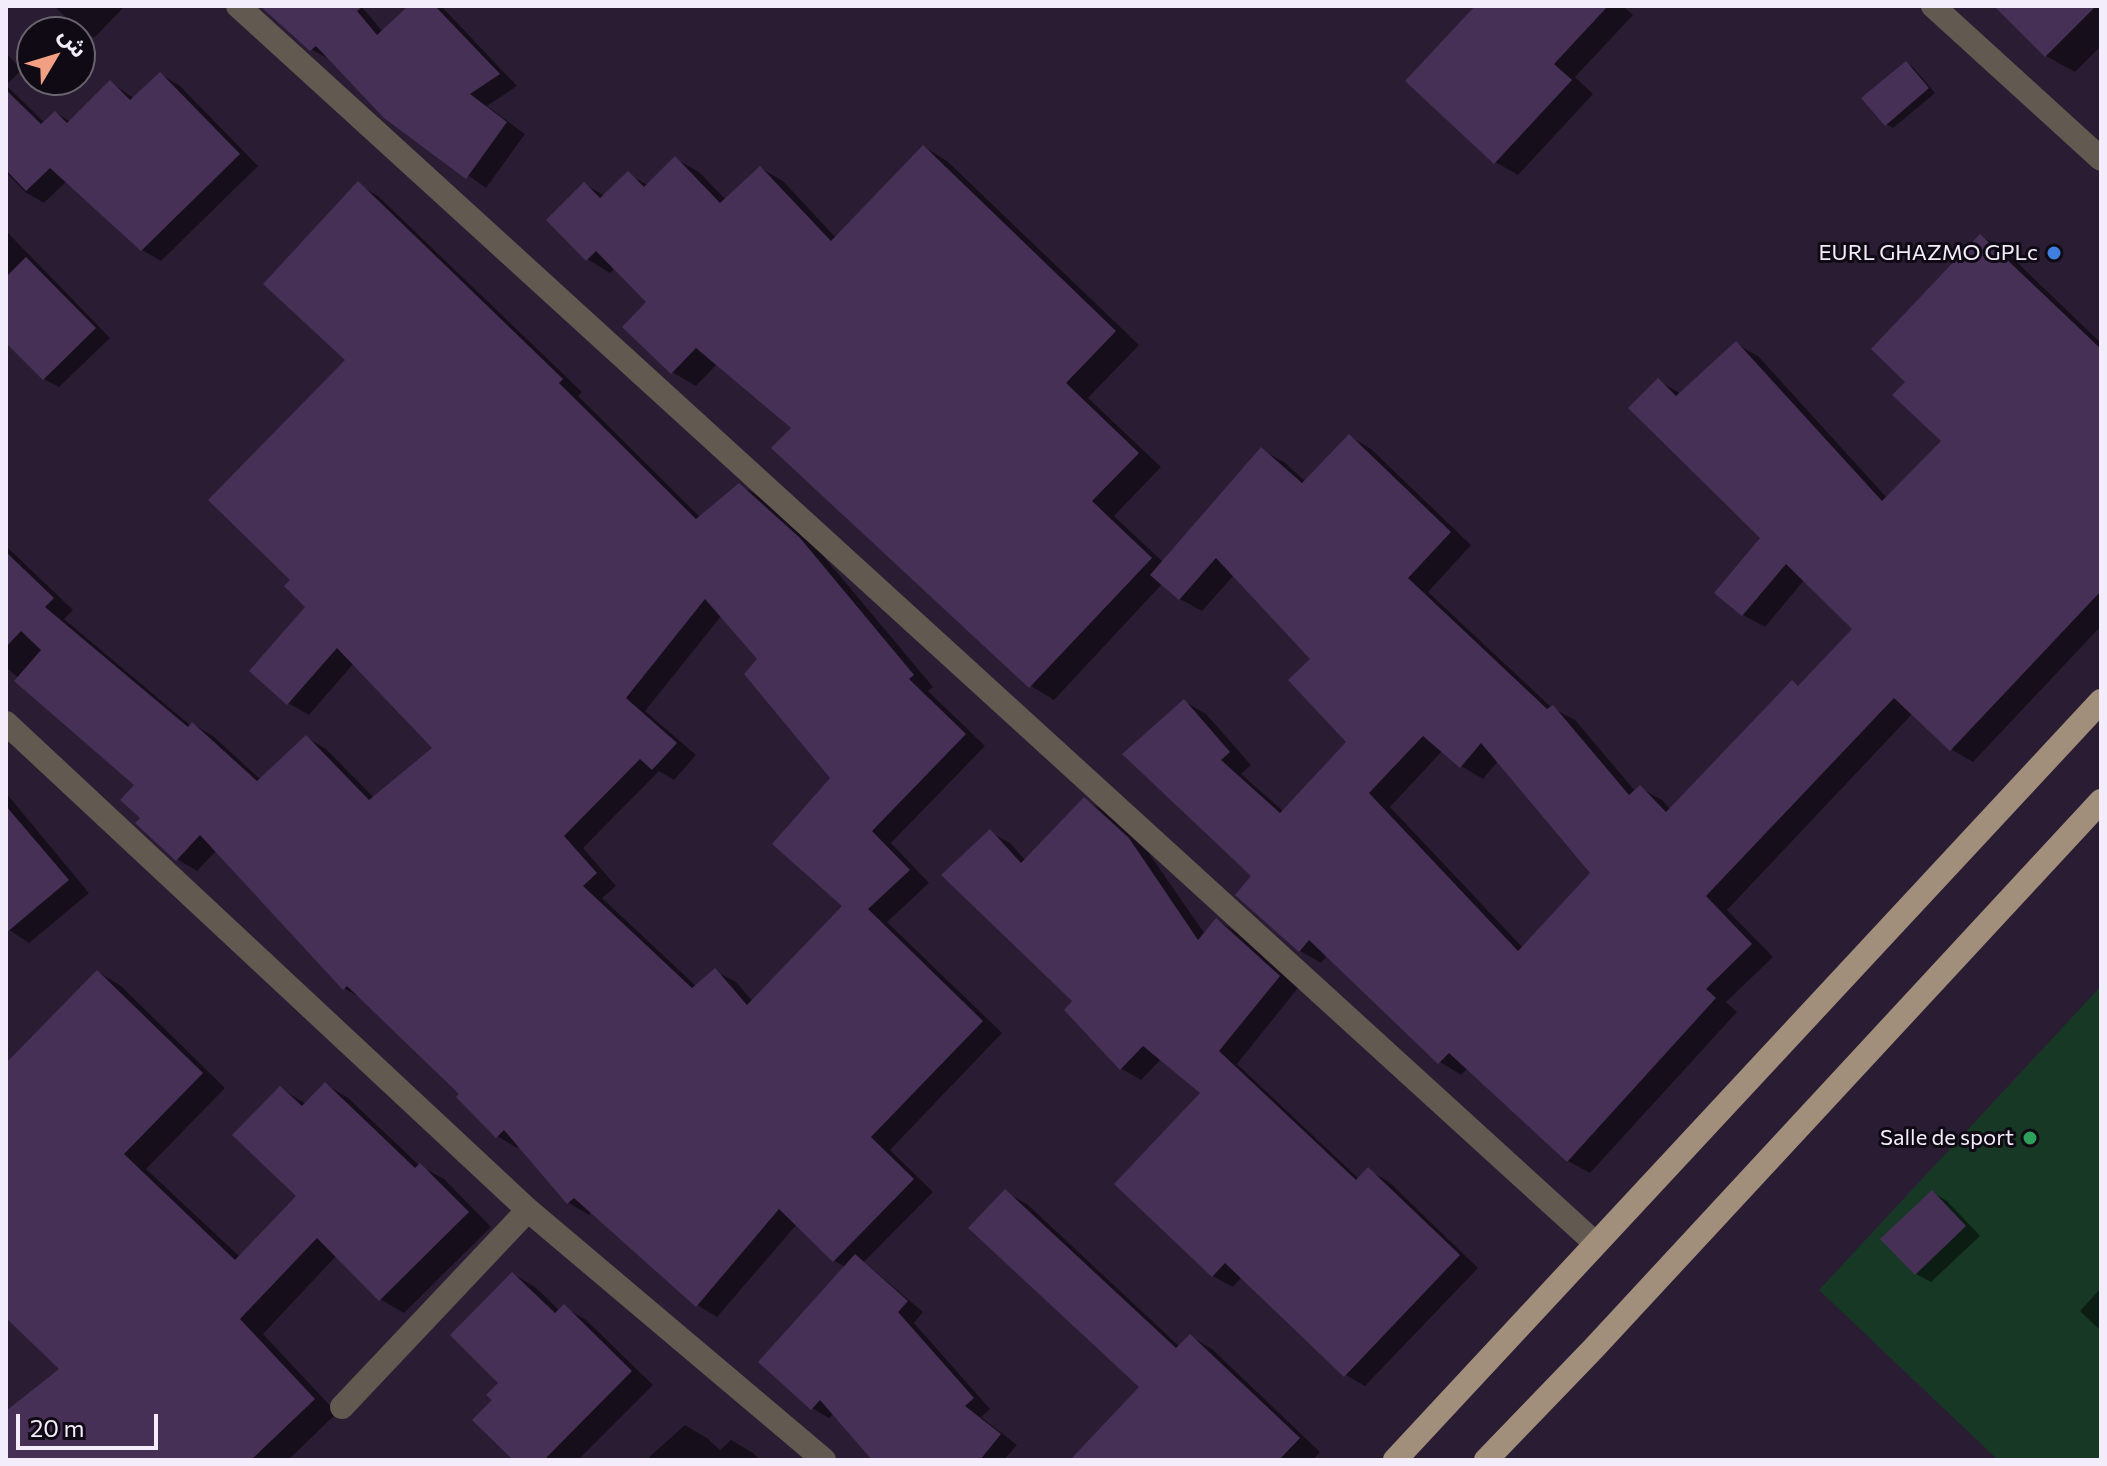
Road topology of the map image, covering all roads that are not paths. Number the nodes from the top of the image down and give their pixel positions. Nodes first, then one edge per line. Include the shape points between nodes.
1 (238, 6) edge
2 (1933, 6) edge
3 (2101, 159) edge
4 (2101, 701) edge
5 (6, 723) edge
6 (2101, 801) edge
7 (528, 1210) junction
8 (1595, 1243) junction
9 (342, 1407) dead end
10 (824, 1460) edge
11 (1395, 1460) edge
12 (1486, 1460) edge

1 - 8 street
2 - 3 street
4 - 8 main road
5 - 7 street
6 - 12 main road
7 - 9 street
7 - 10 street
8 - 11 main road

